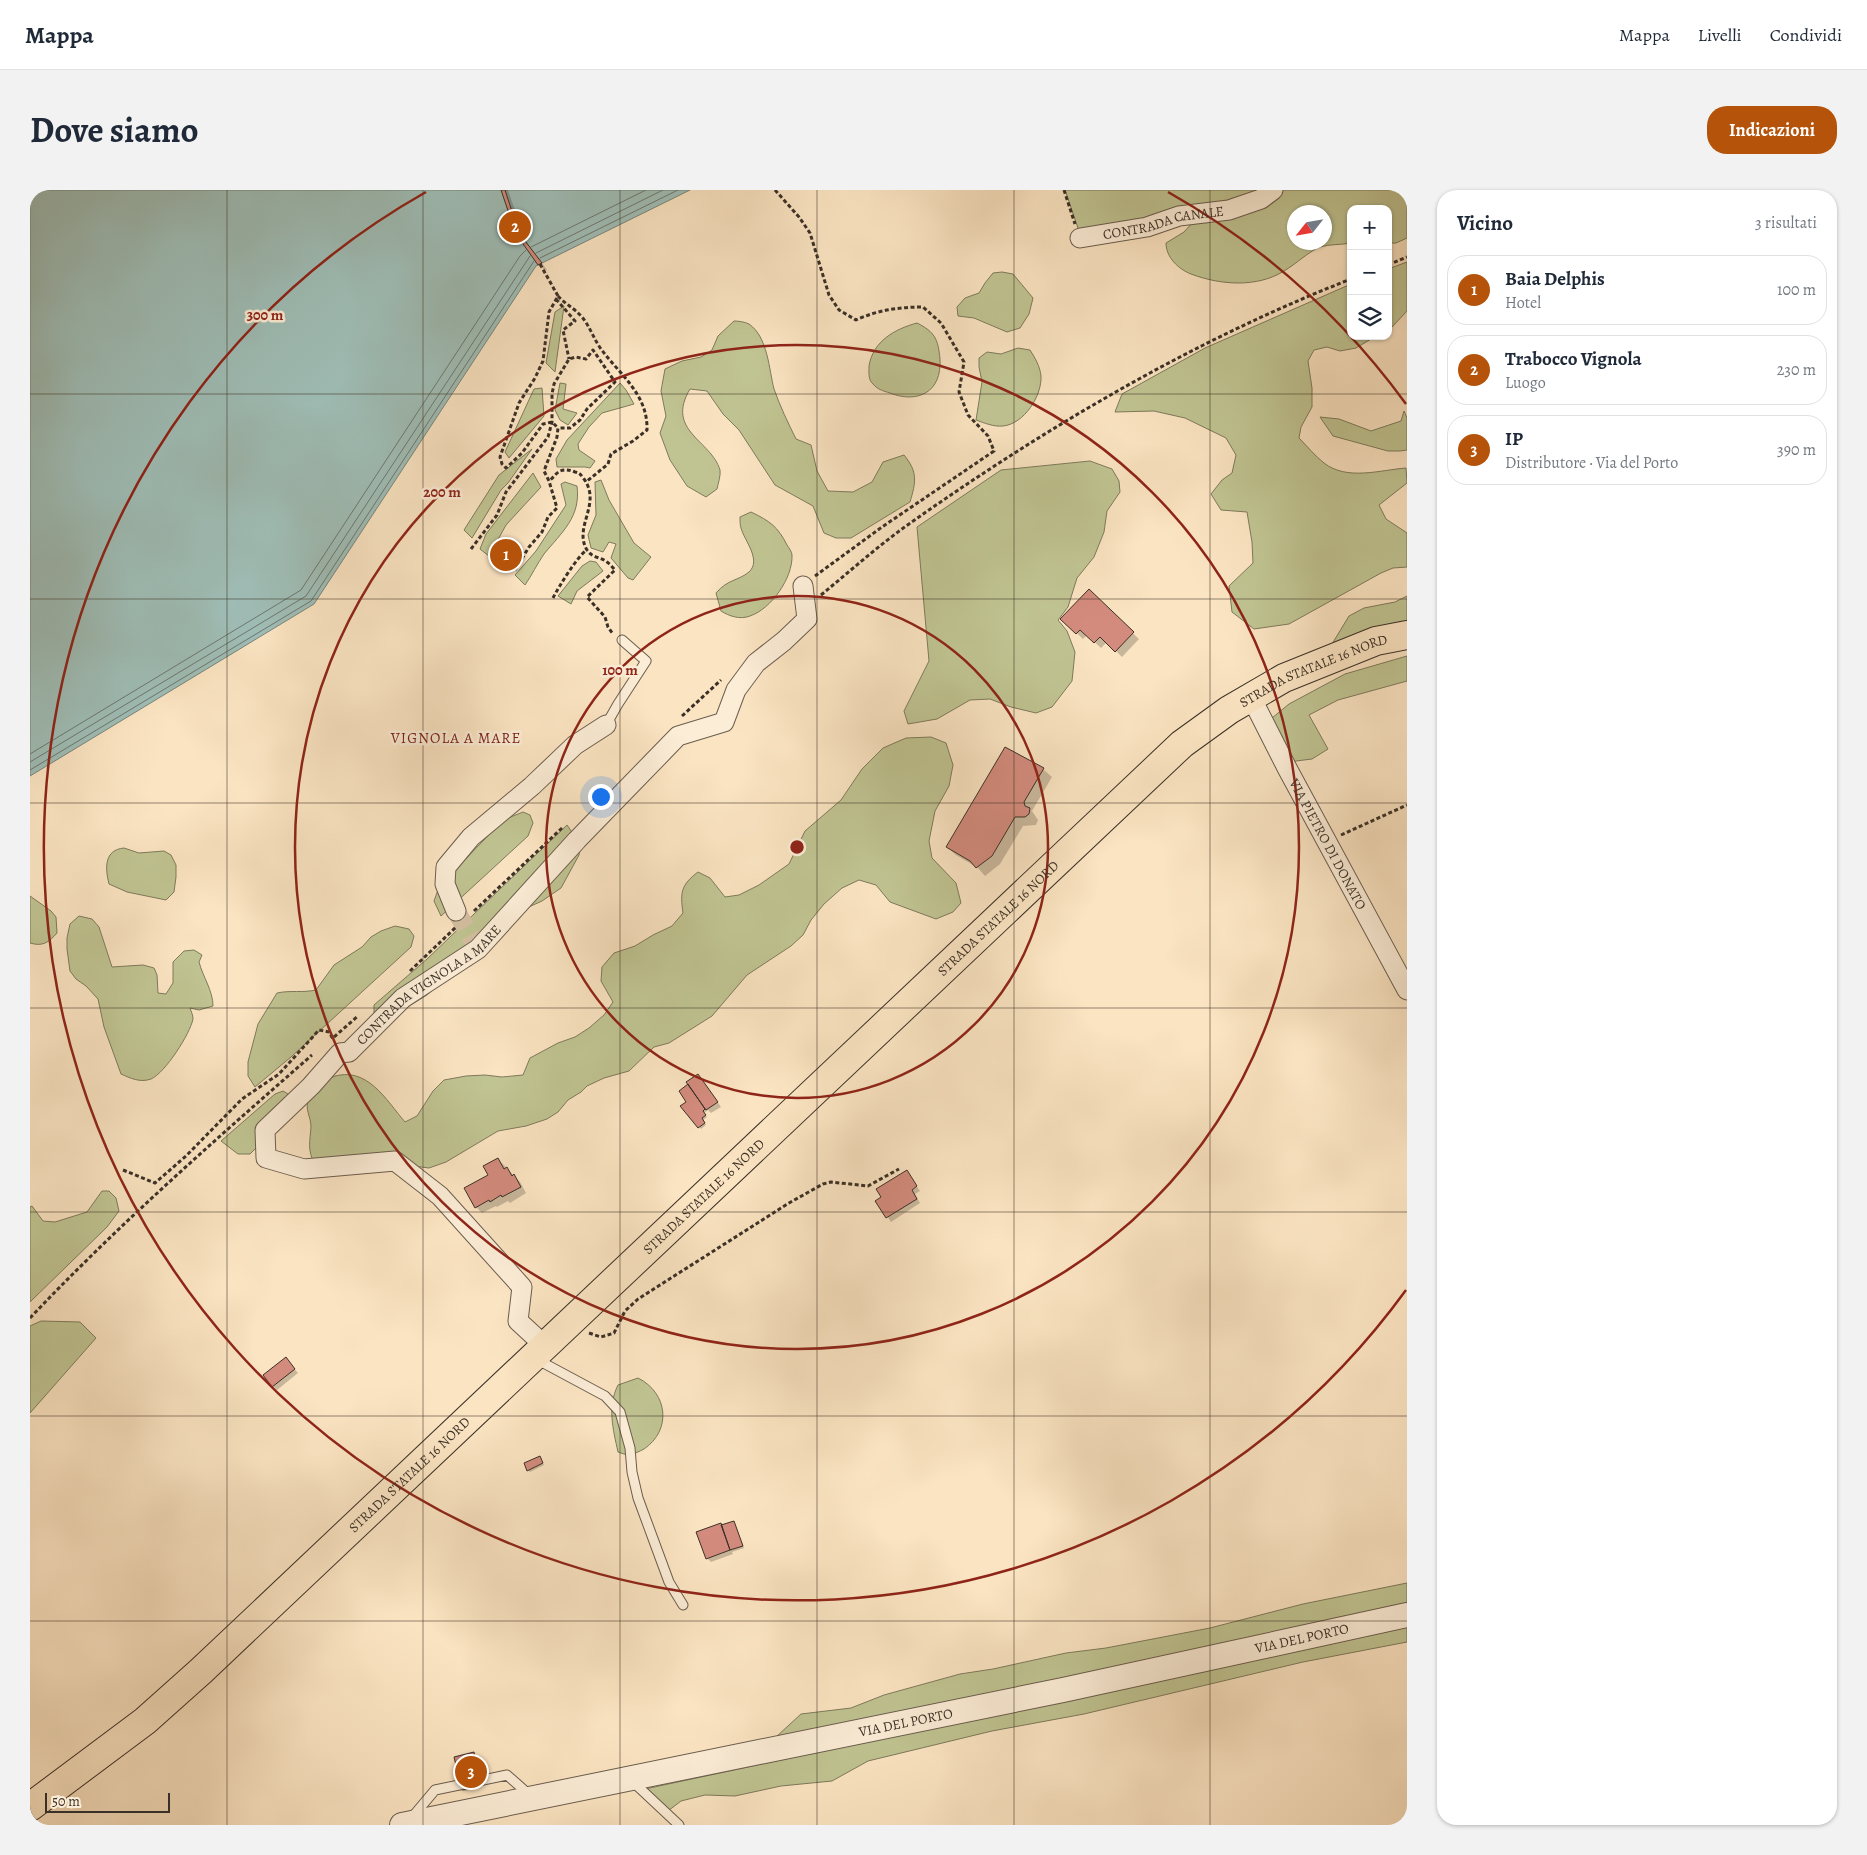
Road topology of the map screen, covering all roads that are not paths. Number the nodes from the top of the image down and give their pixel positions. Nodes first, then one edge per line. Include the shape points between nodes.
1 (1273, 190) edge
2 (1080, 238) road end
3 (803, 586) road end
4 (1407, 635) edge
5 (618, 638) road end
6 (1252, 697) junction
7 (606, 725) joint
8 (456, 911) tunnel mouth
9 (1407, 990) edge
10 (539, 1352) junction
11 (683, 1605) dead end
12 (1407, 1615) edge
13 (629, 1778) junction
14 (30, 1807) edge
15 (409, 1824) edge
16 (679, 1825) edge

1 - 2 street, CONTRADA CANALE via 1261,199 1229,210 1178,216 1147,227
3 - 10 street, CONTRADA VIGNOLA A MARE via 806,619 756,663 736,690 724,722 678,736 478,949 403,998 349,1052 340,1053 265,1130 266,1158 304,1169 395,1161 440,1196 522,1287 518,1321
4 - 6 main road, STRADA STATALE 16 NORD via 1376,641 1284,678
5 - 7 lane via 646,661
6 - 9 street, VIA PIETRO DI DONATO
6 - 10 main road, STRADA STATALE 16 NORD via 1182,744
7 - 8 street via 574,745 532,786 471,837 446,867 445,884
10 - 11 lane via 604,1396 620,1412 638,1498 669,1582
10 - 14 main road, STRADA STATALE 16 NORD via 202,1671 145,1721
12 - 13 street, VIA DEL PORTO via 1073,1688
13 - 15 street, VIA DEL PORTO
13 - 16 lane

